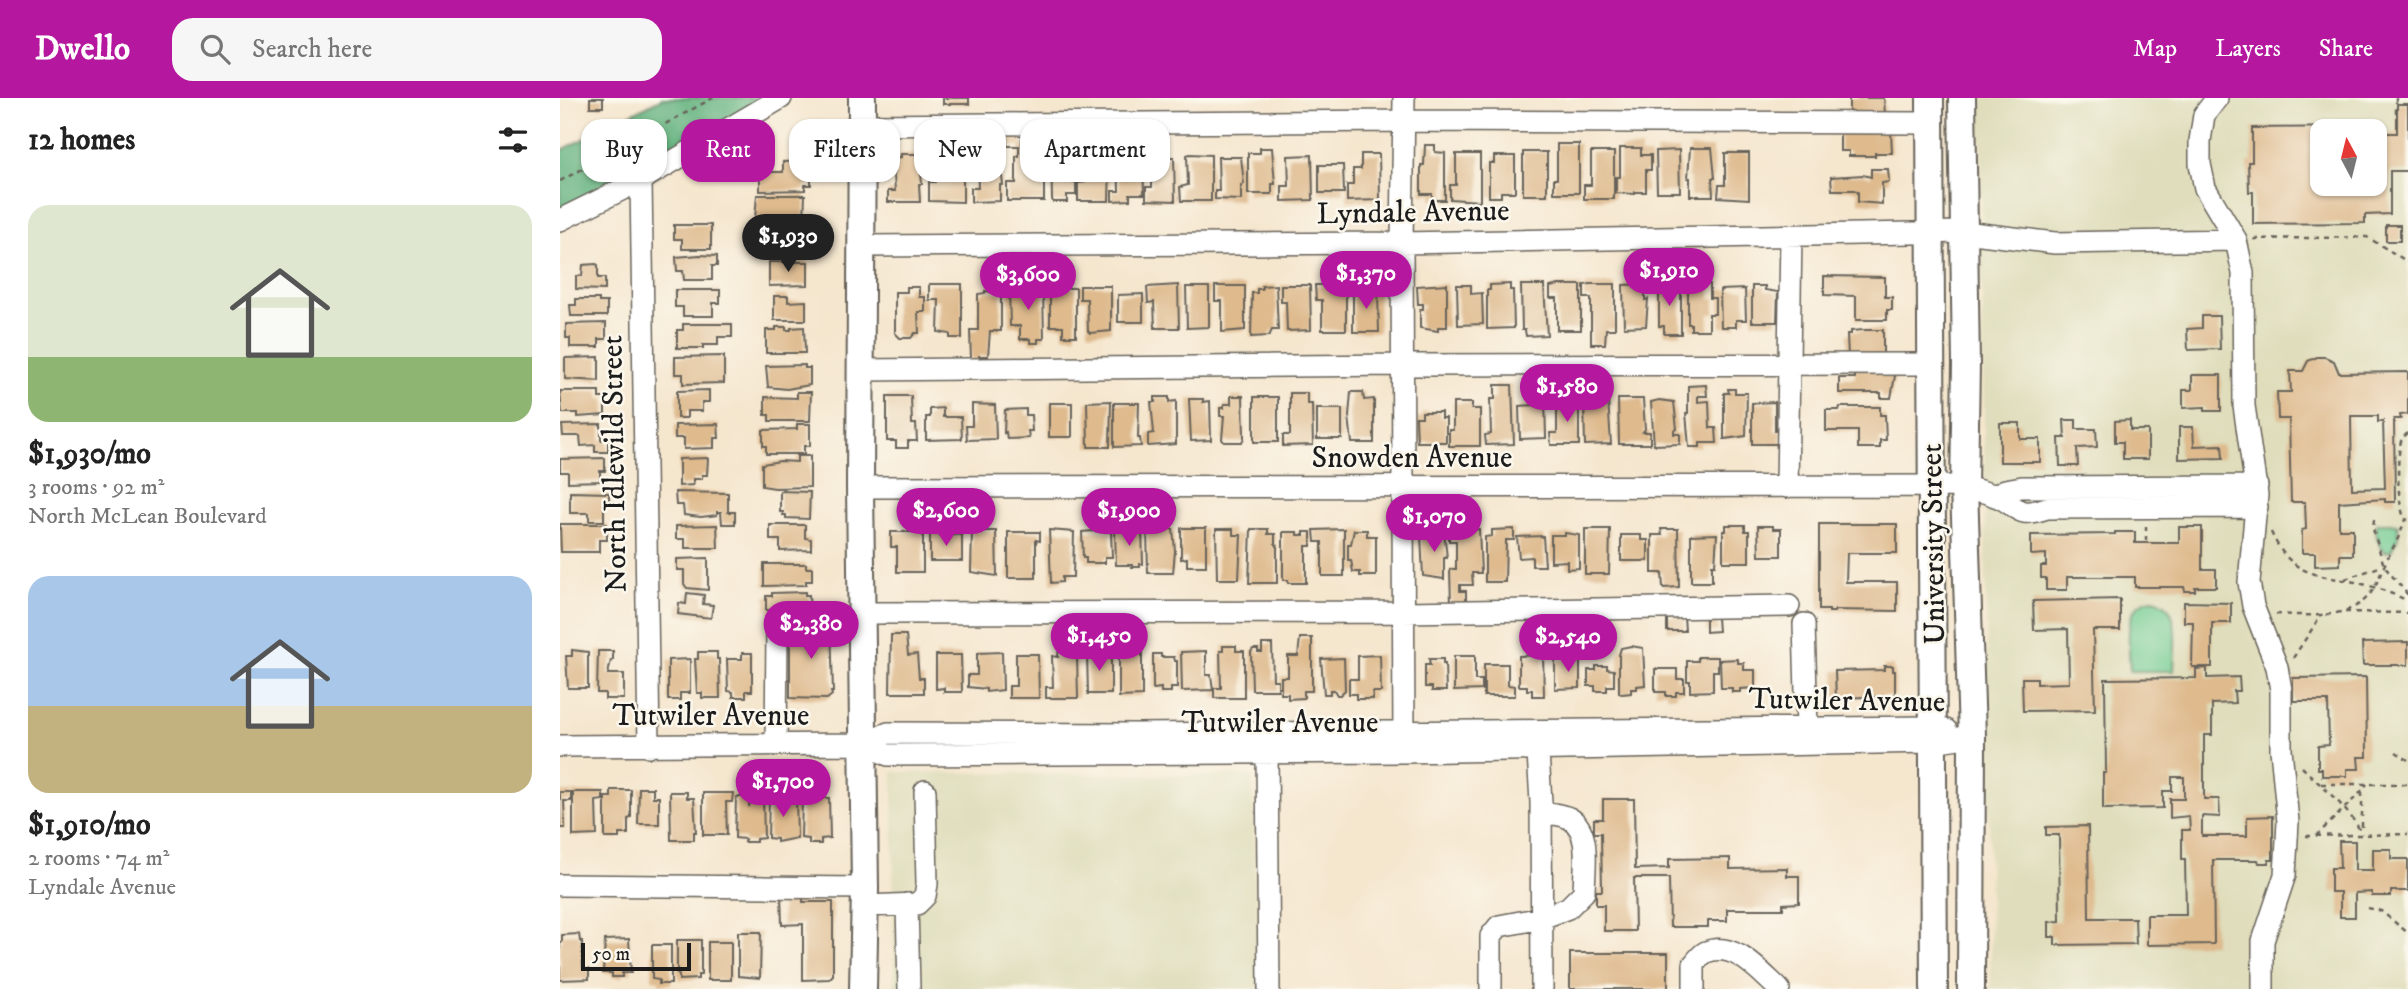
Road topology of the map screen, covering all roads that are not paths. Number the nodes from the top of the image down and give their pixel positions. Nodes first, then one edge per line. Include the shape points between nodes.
1 (781, 98) edge
2 (862, 98) edge
3 (1404, 98) edge
4 (1962, 98) edge
5 (2217, 98) edge
6 (1930, 110) edge
7 (863, 119) edge
8 (1404, 121) junction
9 (900, 125) edge
10 (667, 165) edge
11 (637, 182) edge
12 (641, 182) edge
13 (863, 182) edge
14 (560, 220) edge
15 (1964, 232) junction
16 (1931, 233) junction
17 (1791, 235) junction
18 (2241, 240) junction
19 (1402, 243) junction
20 (863, 246) junction
21 (1932, 364) junction
22 (1403, 365) junction
23 (1788, 365) junction
24 (861, 370) junction
25 (1931, 486) junction
26 (1964, 486) junction
27 (860, 487) junction
28 (1787, 487) junction
29 (1404, 488) junction
30 (2257, 496) junction
31 (1789, 606) dead end
32 (1404, 612) junction
33 (861, 613) junction
34 (1804, 624) dead end
35 (777, 631) dead end
36 (1807, 729) junction
37 (1932, 735) junction
38 (1972, 736) junction
39 (1665, 738) junction
40 (1537, 740) junction
41 (1404, 742) junction
42 (1137, 743) junction
43 (863, 744) junction
44 (776, 745) junction
45 (560, 746) edge
46 (649, 747) junction
47 (1267, 752) junction
48 (925, 791) dead end
49 (1541, 812) junction
50 (560, 885) edge
51 (865, 897) junction
52 (907, 904) junction
53 (1542, 918) junction
54 (863, 989) edge
55 (909, 989) edge
56 (1269, 989) edge
57 (1491, 989) edge
58 (1542, 989) edge
59 (1694, 989) edge
60 (1779, 989) edge
61 (1934, 989) edge
62 (1971, 989) edge
63 (2263, 989) edge

1 - 10 street
2 - 7 main road
3 - 8 street
4 - 15 main road, University Street
5 - 18 street via 2204,115 2200,164 2205,188
6 - 8 street
6 - 16 main road, University Street
8 - 9 street
8 - 19 street
11 - 14 street
12 - 46 street, North Idlewild Street
13 - 20 main road
15 - 16 street, Lyndale Avenue
15 - 18 street, Lyndale Avenue via 2054,243
15 - 26 main road, University Street
16 - 17 street, Lyndale Avenue
16 - 21 main road, University Street
17 - 19 street, Lyndale Avenue
17 - 23 street
18 - 30 street via 2244,406
19 - 20 street, Lyndale Avenue
19 - 22 street
20 - 24 main road
21 - 23 street
21 - 25 main road, University Street
22 - 23 street
22 - 24 street
22 - 29 street
23 - 28 street
24 - 27 main road
25 - 26 street, Snowden Avenue
25 - 28 street, Snowden Avenue
25 - 37 main road, University Street
26 - 30 street, Snowden Avenue via 1995,496 2022,487
26 - 38 main road, University Street
27 - 29 street, Snowden Avenue
27 - 33 main road
28 - 29 street, Snowden Avenue
29 - 32 street
30 - 63 street via 2249,582 2281,690 2288,822 2285,875 2263,941
31 - 32 street
32 - 33 street
32 - 41 street
33 - 43 main road
34 - 36 street
35 - 44 street
36 - 37 street, Tutwiler Avenue
36 - 39 street, Tutwiler Avenue
37 - 38 street, Tutwiler Avenue
37 - 39 street, Tutwiler Avenue
37 - 61 main road, University Street
38 - 62 main road, University Street
39 - 40 street, Tutwiler Avenue
40 - 41 street, Tutwiler Avenue
40 - 49 street
41 - 42 street, Tutwiler Avenue
41 - 47 street, Tutwiler Avenue
42 - 43 street, Tutwiler Avenue via 888,755
42 - 47 street, Tutwiler Avenue
43 - 44 street, Tutwiler Avenue
43 - 51 main road
44 - 46 street, Tutwiler Avenue
45 - 46 street, Tutwiler Avenue
47 - 56 street
48 - 52 street via 925,896 917,904
49 - 53 street
49 - 53 street via 1568,817 1580,826 1584,845 1584,892 1568,908
50 - 51 street
51 - 52 street
51 - 54 main road
52 - 55 street
53 - 57 street via 1499,926 1491,936
53 - 58 street
59 - 60 street via 1694,964 1704,953 1719,950 1744,957

